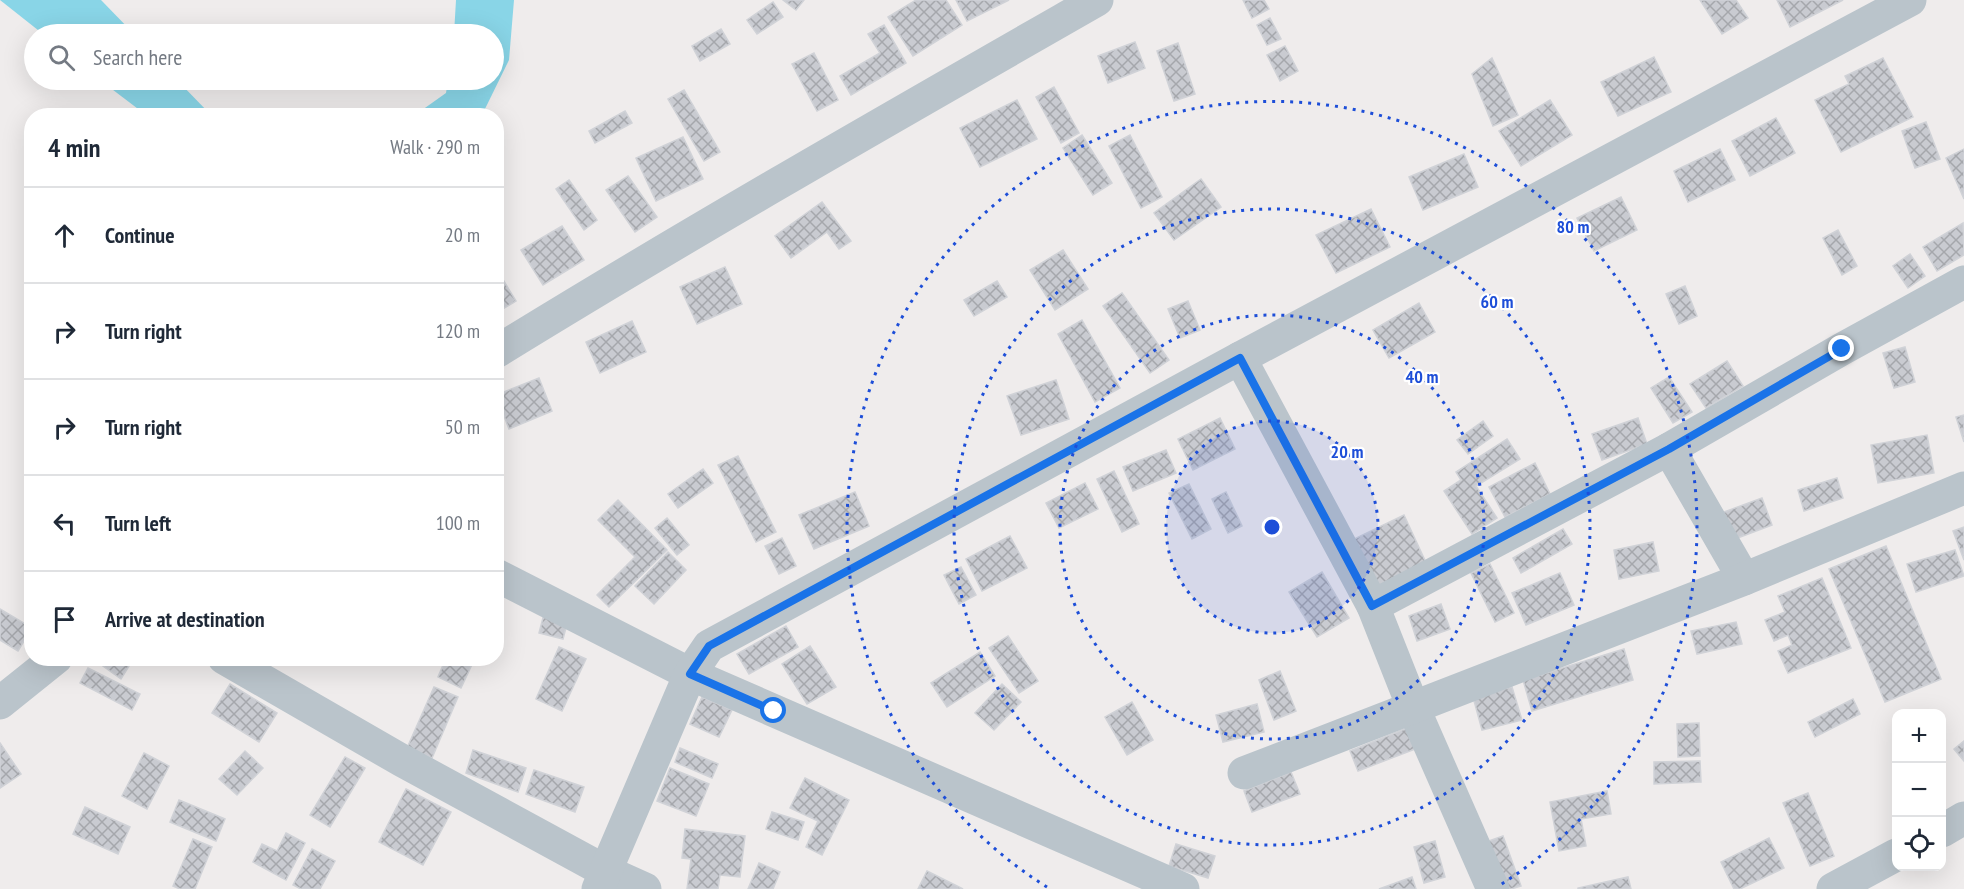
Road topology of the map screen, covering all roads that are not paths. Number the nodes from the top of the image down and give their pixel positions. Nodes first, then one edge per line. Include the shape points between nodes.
1 (1097, 0) edge
2 (1910, 0) edge
3 (1964, 282) edge
4 (504, 347) edge
5 (1240, 358) junction
6 (1669, 449) junction
7 (1964, 488) edge
8 (504, 579) edge
9 (1744, 579) junction
10 (1372, 606) junction
11 (46, 666) edge
12 (238, 666) edge
13 (690, 674) junction
14 (0, 703) edge
15 (1413, 707) junction
16 (1244, 773) dead end
17 (1964, 818) edge
18 (1946, 828) edge
19 (1892, 857) edge
20 (602, 880) edge
21 (645, 889) edge
22 (1183, 889) edge
23 (1493, 889) edge
24 (1833, 889) edge

1 - 4 street
2 - 5 street
3 - 6 street
5 - 10 street
5 - 13 street via 709,646
6 - 9 street
6 - 10 street
7 - 9 street
8 - 13 street
9 - 15 street
10 - 15 street
11 - 14 street
12 - 20 street
13 - 20 street
13 - 22 street
15 - 16 street
15 - 23 street
17 - 18 street
19 - 24 street
20 - 21 street

